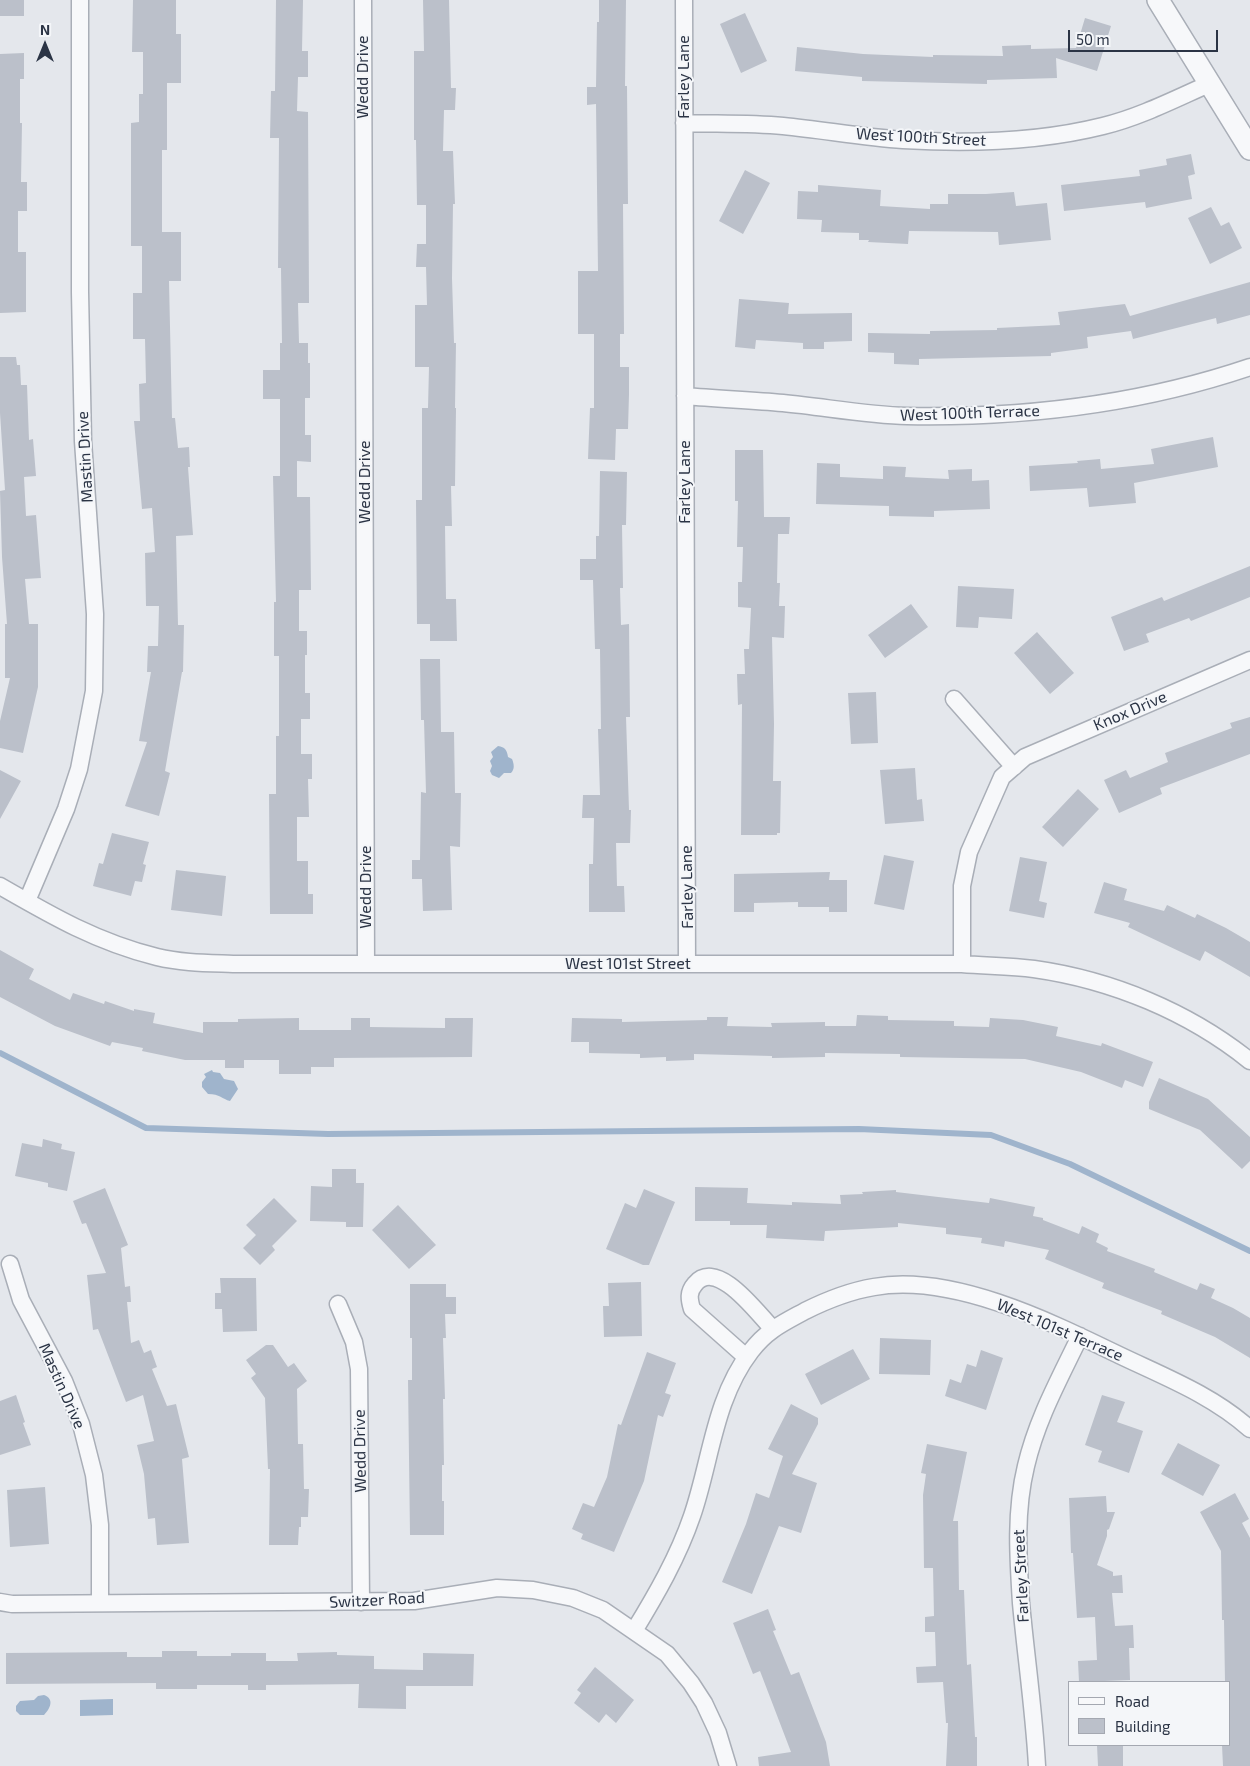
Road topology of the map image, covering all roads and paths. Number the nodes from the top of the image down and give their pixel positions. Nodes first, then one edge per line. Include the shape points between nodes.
1 (80, 0) edge
2 (363, 0) edge
3 (684, 0) edge
4 (1158, 0) edge
5 (1209, 84) junction
6 (684, 123) junction
7 (1250, 149) edge
8 (1250, 367) edge
9 (685, 396) junction
10 (1250, 660) edge
11 (954, 698) dead end
12 (1014, 767) junction
13 (0, 886) edge
14 (27, 902) junction
15 (366, 964) junction
16 (687, 964) junction
17 (962, 964) junction
18 (1250, 1061) edge
19 (10, 1264) dead end
20 (338, 1304) dead end
21 (772, 1328) junction
22 (1080, 1336) junction
23 (746, 1357) junction
24 (1250, 1429) edge
25 (0, 1602) edge
26 (361, 1602) junction
27 (100, 1603) junction
28 (634, 1631) junction
29 (728, 1766) edge
30 (1036, 1766) edge

1 - 14 street, Mastin Drive via 83,442 95,614 94,690 79,769
2 - 15 street, Wedd Drive
3 - 6 street, Farley Lane
4 - 5 street
5 - 6 street, West 100th Street via 1104,126 1057,135 998,140 904,140 781,126
5 - 7 street
6 - 9 street, Farley Lane
8 - 9 street, West 100th Terrace via 1183,387 1100,403 976,416 871,414
9 - 16 street, Farley Lane
10 - 12 street, Knox Drive via 1025,757
11 - 12 street
12 - 17 street, Knox Drive via 1002,777 969,852 962,886
13 - 14 street, West 101st Street
14 - 15 street, West 101st Street via 109,943 158,957 198,963
15 - 16 street, West 101st Street
16 - 17 street, West 101st Street
17 - 18 street, West 101st Street via 1042,971 1084,979 1143,998 1190,1022
19 - 27 street, Mastin Drive via 22,1300 64,1381 81,1424 94,1475
20 - 26 street, Wedd Drive via 354,1342 359,1369
21 - 22 street, West 101st Terrace via 843,1294 875,1286 915,1285 949,1290 1012,1307
21 - 23 street, West 101st Terrace
21 - 23 street via 733,1287 718,1278 698,1280 689,1299 692,1309
22 - 24 street, West 101st Terrace via 1203,1395
22 - 30 street, Farley Street via 1040,1419 1026,1467 1020,1504 1017,1554
23 - 28 street, West 101st Terrace via 735,1374 717,1418 692,1518 659,1591
25 - 27 street, Switzer Road
26 - 27 street, Switzer Road
26 - 28 street, Switzer Road via 414,1601 497,1588 533,1590 572,1598 602,1610
28 - 29 street, Switzer Road via 666,1654 691,1683 718,1734

